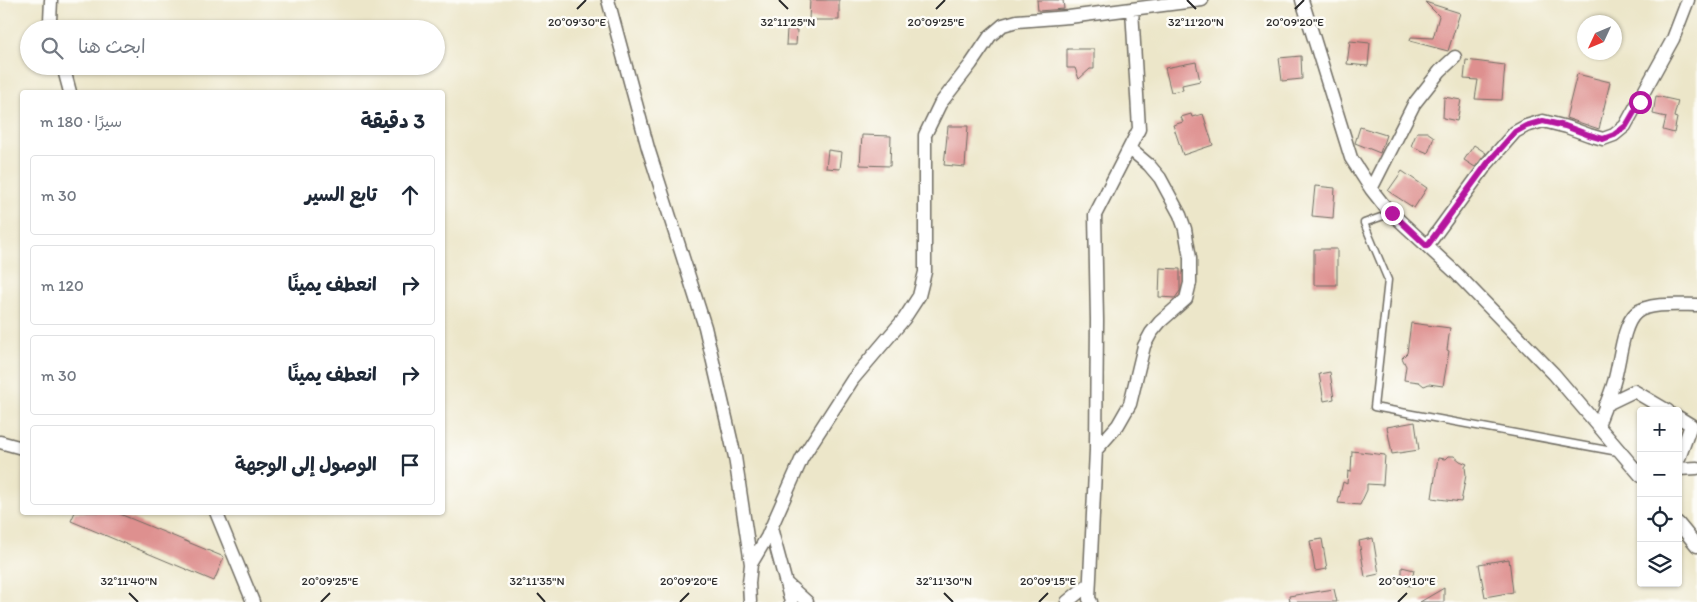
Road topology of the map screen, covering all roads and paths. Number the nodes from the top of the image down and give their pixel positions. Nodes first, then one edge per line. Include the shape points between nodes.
1 (51, 0) edge
2 (608, 0) edge
3 (1202, 0) edge
4 (1302, 0) edge
5 (1688, 0) edge
6 (1132, 9) junction
7 (50, 20) edge
8 (1455, 57) dead end
9 (65, 75) edge
10 (69, 90) edge
11 (1130, 149) junction
12 (1370, 189) junction
13 (1392, 213) junction
14 (1427, 246) junction
15 (1697, 305) edge
16 (1605, 405) junction
17 (1662, 407) edge
18 (1697, 412) edge
19 (1682, 419) edge
20 (1691, 424) junction
21 (1598, 425) junction
22 (0, 442) edge
23 (20, 447) edge
24 (1096, 450) junction
25 (1681, 452) edge
26 (1621, 453) junction
27 (1697, 468) edge
28 (1682, 469) edge
29 (1637, 471) edge
30 (217, 515) edge
31 (771, 528) junction
32 (1682, 528) edge
33 (1697, 546) edge
34 (751, 564) junction
35 (787, 584) junction
36 (1089, 584) junction
37 (254, 602) edge
38 (750, 602) edge
39 (791, 602) edge
40 (807, 602) edge
41 (1067, 602) edge
42 (1091, 602) edge

1 - 7 street
2 - 34 street via 648,148 705,327 735,457
3 - 6 street
4 - 12 street via 1351,158
5 - 14 street via 1673,40 1626,126 1603,139 1543,121 1515,132 1487,164
6 - 11 street via 1139,129
6 - 31 street via 1003,25 990,36 940,104 925,136 925,272 919,296 904,319 853,379 802,458
8 - 12 street via 1414,104
9 - 10 street
11 - 24 street via 1095,215 1098,320
11 - 24 street via 1160,178 1180,215 1190,258 1190,283 1186,299 1151,333 1144,346 1130,404 1118,425
12 - 13 street
13 - 14 street
13 - 26 lane via 1364,223 1388,280 1374,407
14 - 21 street via 1554,374
15 - 16 street via 1660,306 1636,312 1626,328 1614,382
16 - 17 street via 1634,390
16 - 21 street
18 - 20 street
19 - 20 street
20 - 25 street
21 - 26 street
22 - 23 street
24 - 36 street
26 - 29 street
27 - 28 street
30 - 37 street
31 - 34 street
31 - 35 street
32 - 33 street
34 - 38 street
35 - 39 street
35 - 40 street
36 - 41 street
36 - 42 street

